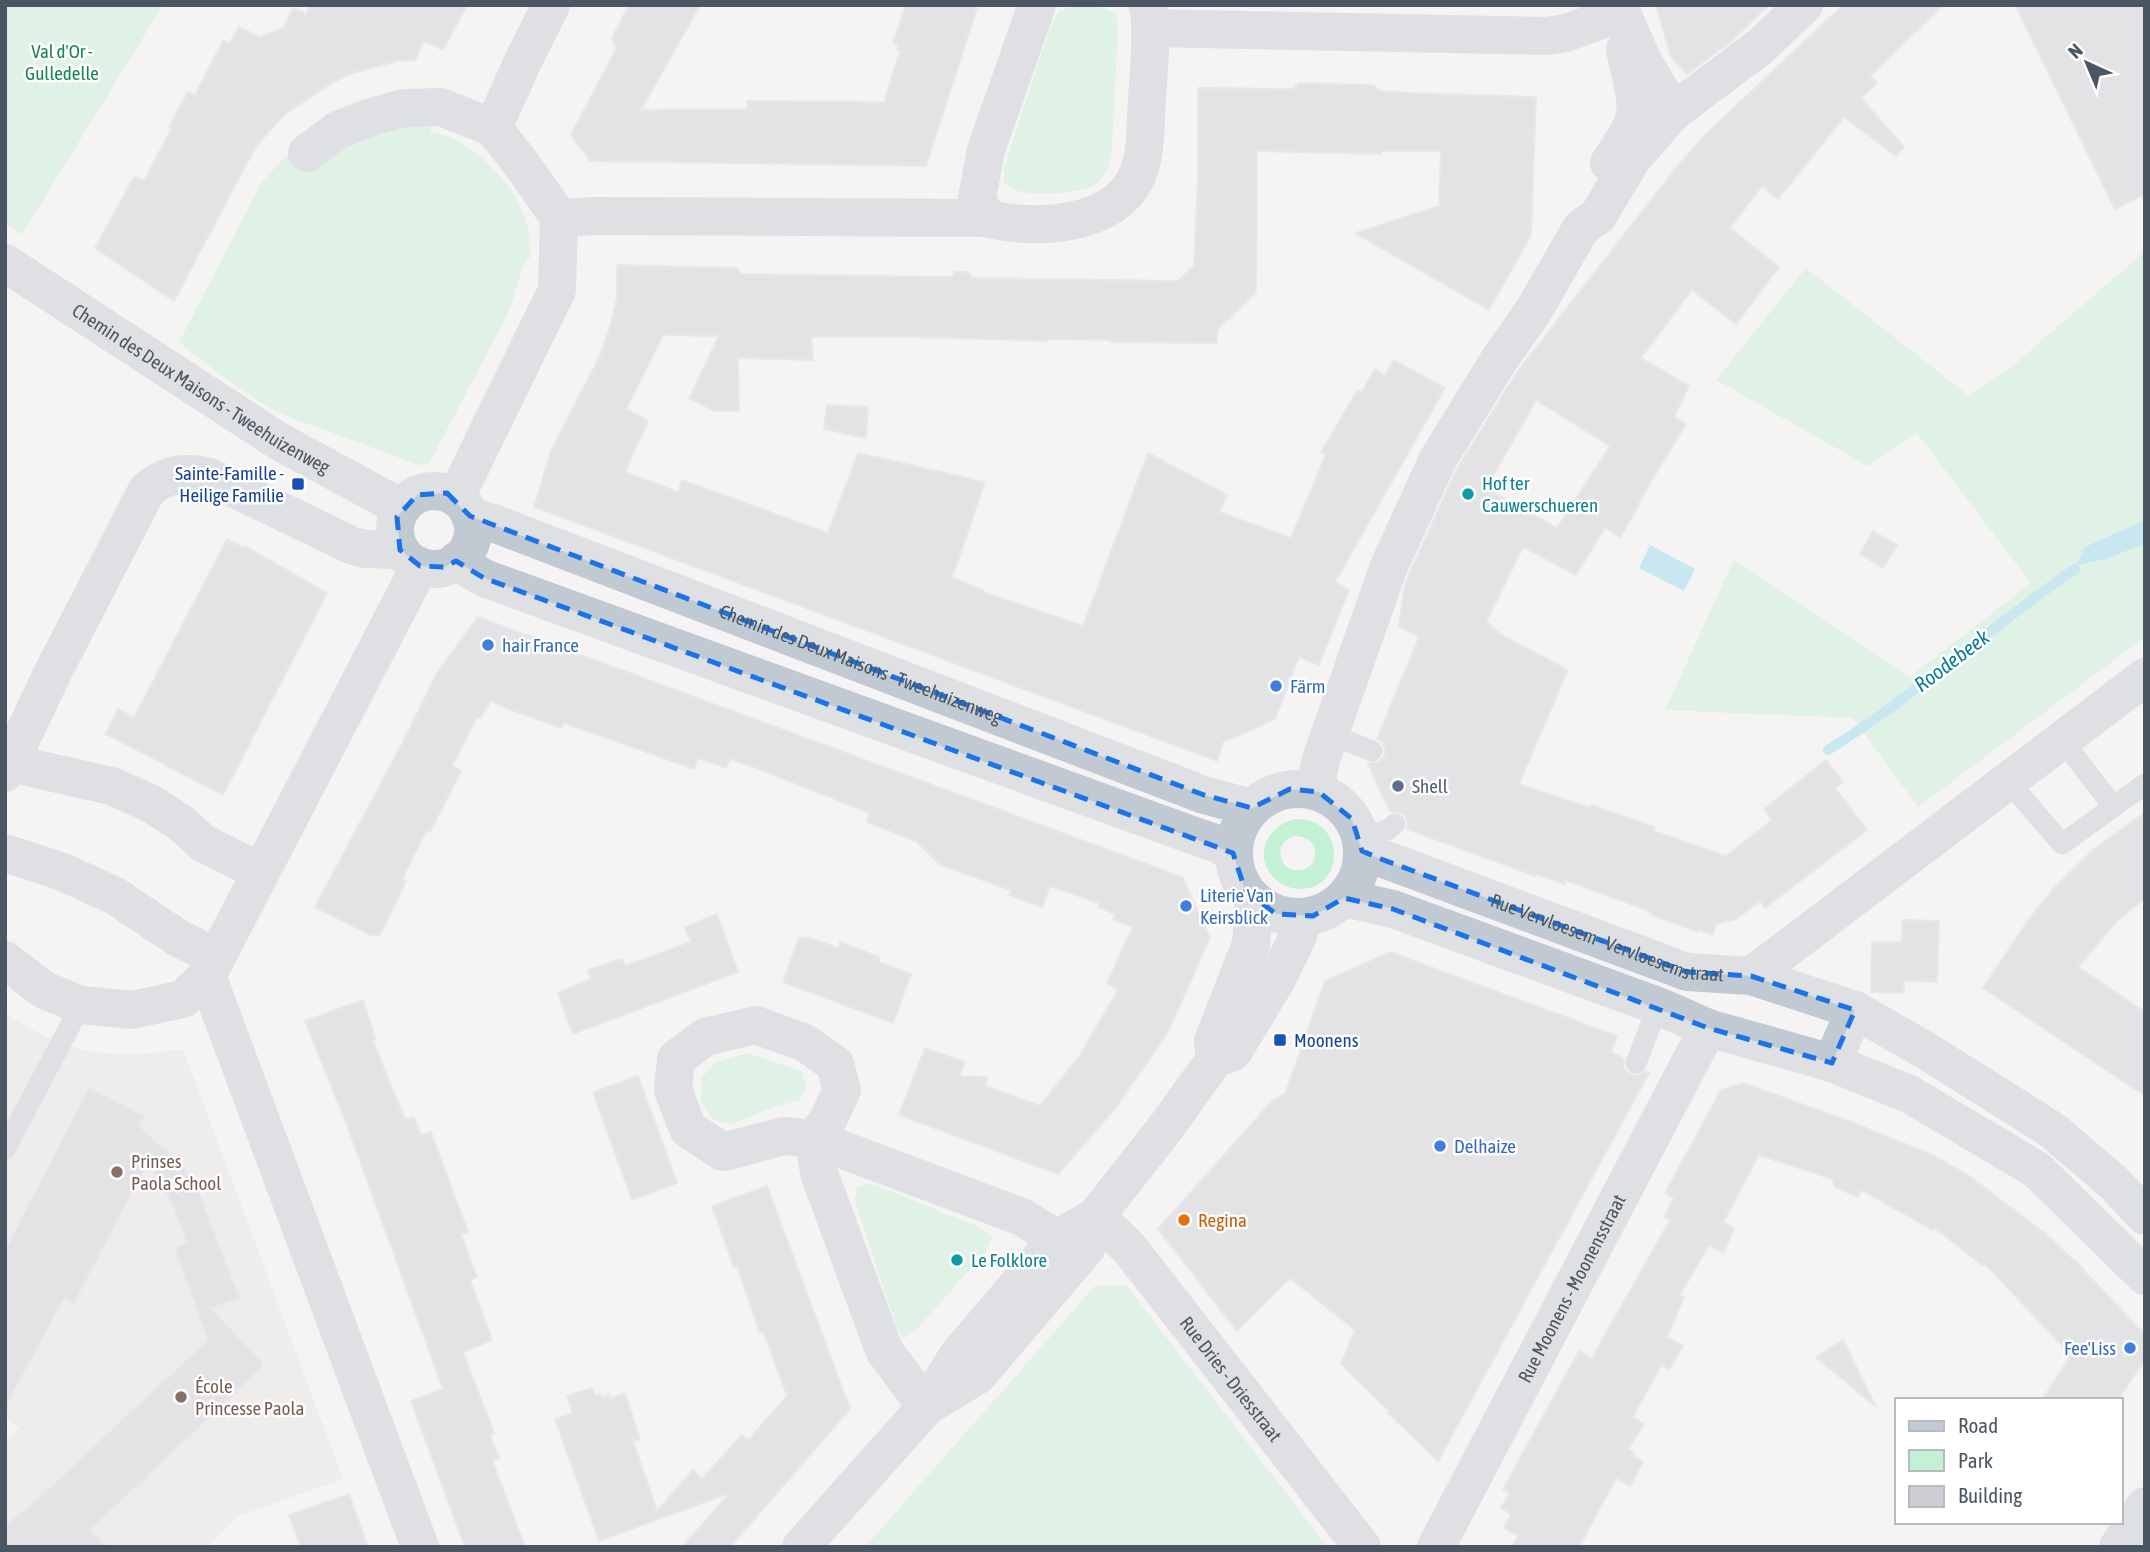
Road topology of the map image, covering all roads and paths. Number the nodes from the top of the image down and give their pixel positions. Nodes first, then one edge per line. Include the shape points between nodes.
1 (551, 5) edge
2 (1037, 5) edge
3 (1804, 5) edge
4 (1620, 9) edge
5 (1149, 17) edge
6 (1673, 113) junction
7 (493, 128) junction
8 (307, 153) dead end
9 (559, 218) junction
10 (986, 218) junction
11 (1581, 228) junction
12 (5, 263) edge
13 (463, 507) junction
14 (402, 508) junction
15 (426, 559) junction
16 (2145, 677) edge
17 (1330, 734) junction
18 (2062, 740) junction
19 (1372, 751) dead end
20 (8, 768) edge
21 (2008, 781) junction
22 (2145, 784) edge
23 (1318, 792) junction
24 (2113, 806) junction
25 (1252, 808) junction
26 (1395, 824) dead end
27 (1361, 846) junction
28 (5, 853) edge
29 (1233, 853) junction
30 (261, 872) junction
31 (1343, 898) junction
32 (1254, 900) junction
33 (1302, 918) junction
34 (5, 960) edge
35 (212, 966) junction
36 (1751, 976) junction
37 (81, 1005) junction
38 (1658, 1006) junction
39 (1855, 1010) junction
40 (1708, 1028) junction
41 (1215, 1059) junction
42 (1636, 1063) dead end
43 (1832, 1063) junction
44 (5, 1149) edge
45 (1096, 1216) junction
46 (2145, 1216) edge
47 (1056, 1239) junction
48 (2145, 1276) edge
49 (926, 1407) junction
50 (2145, 1506) edge
51 (420, 1547) edge
52 (802, 1547) edge
53 (1362, 1547) edge
54 (1436, 1547) edge
55 (2118, 1547) edge

1 - 7 street
2 - 10 street via 986,150 977,198
3 - 6 street via 1761,46
4 - 5 street via 1566,33 1546,36
4 - 6 street
4 - 11 street via 1635,114 1583,208
5 - 10 street via 1145,139 1138,174 1121,198 1096,214 1060,223 1004,223
6 - 11 street via 1632,159 1598,216
7 - 8 street via 441,107 404,108 338,130
7 - 9 street
9 - 10 street
9 - 13 street via 557,290
11 - 17 street via 1438,459 1389,566
12 - 14 street, Chemin des Deux Maisons - Tweehuizenweg via 280,442
13 - 14 street, Chemin des Deux Maisons - Tweehuizenweg via 437,491 417,495
13 - 15 street via 473,528 466,552
13 - 25 street, Chemin des Deux Maisons - Tweehuizenweg via 493,523 1204,795
14 - 15 street via 396,540
15 - 20 street via 353,545 211,477 186,473 159,480 147,490
15 - 29 street
15 - 30 street
16 - 18 street
17 - 19 lane
17 - 23 street via 1318,774
18 - 21 street
18 - 24 lane
20 - 30 street via 111,786 150,803 203,843
21 - 24 lane via 2062,844
21 - 36 street
22 - 24 lane
23 - 25 street via 1290,789
23 - 27 street via 1346,811
25 - 29 street via 1238,831
26 - 27 lane
27 - 31 street via 1359,872
27 - 36 street, Rue Vervloesem - Vervloesemstraat via 1687,972
28 - 35 street via 63,872 115,897
29 - 32 street via 1239,879
30 - 35 street
31 - 33 street via 1324,912
31 - 38 street via 1393,909
32 - 33 street via 1276,914
32 - 41 street via 1251,944 1213,1041
33 - 41 street via 1277,979 1233,1052
34 - 37 street via 44,990
35 - 37 street via 183,999 132,1010
35 - 51 street
36 - 39 street, Rue Vervloesem - Vervloesemstraat
37 - 44 lane
38 - 40 street
38 - 42 lane
39 - 43 street
39 - 46 street, Rue Vervloesem - Vervloesemstraat via 2052,1130
40 - 43 street
40 - 54 street, Rue Moonens - Moonensstraat
41 - 45 street
43 - 48 street via 1909,1094 2037,1170
45 - 47 street
45 - 49 street via 1087,1247 978,1374
45 - 53 street, Rue Dries - Driesstraat via 1129,1248
47 - 49 street via 957,1355
47 - 49 street via 1022,1217 814,1139 819,1173 884,1350
49 - 52 street
50 - 55 main road

